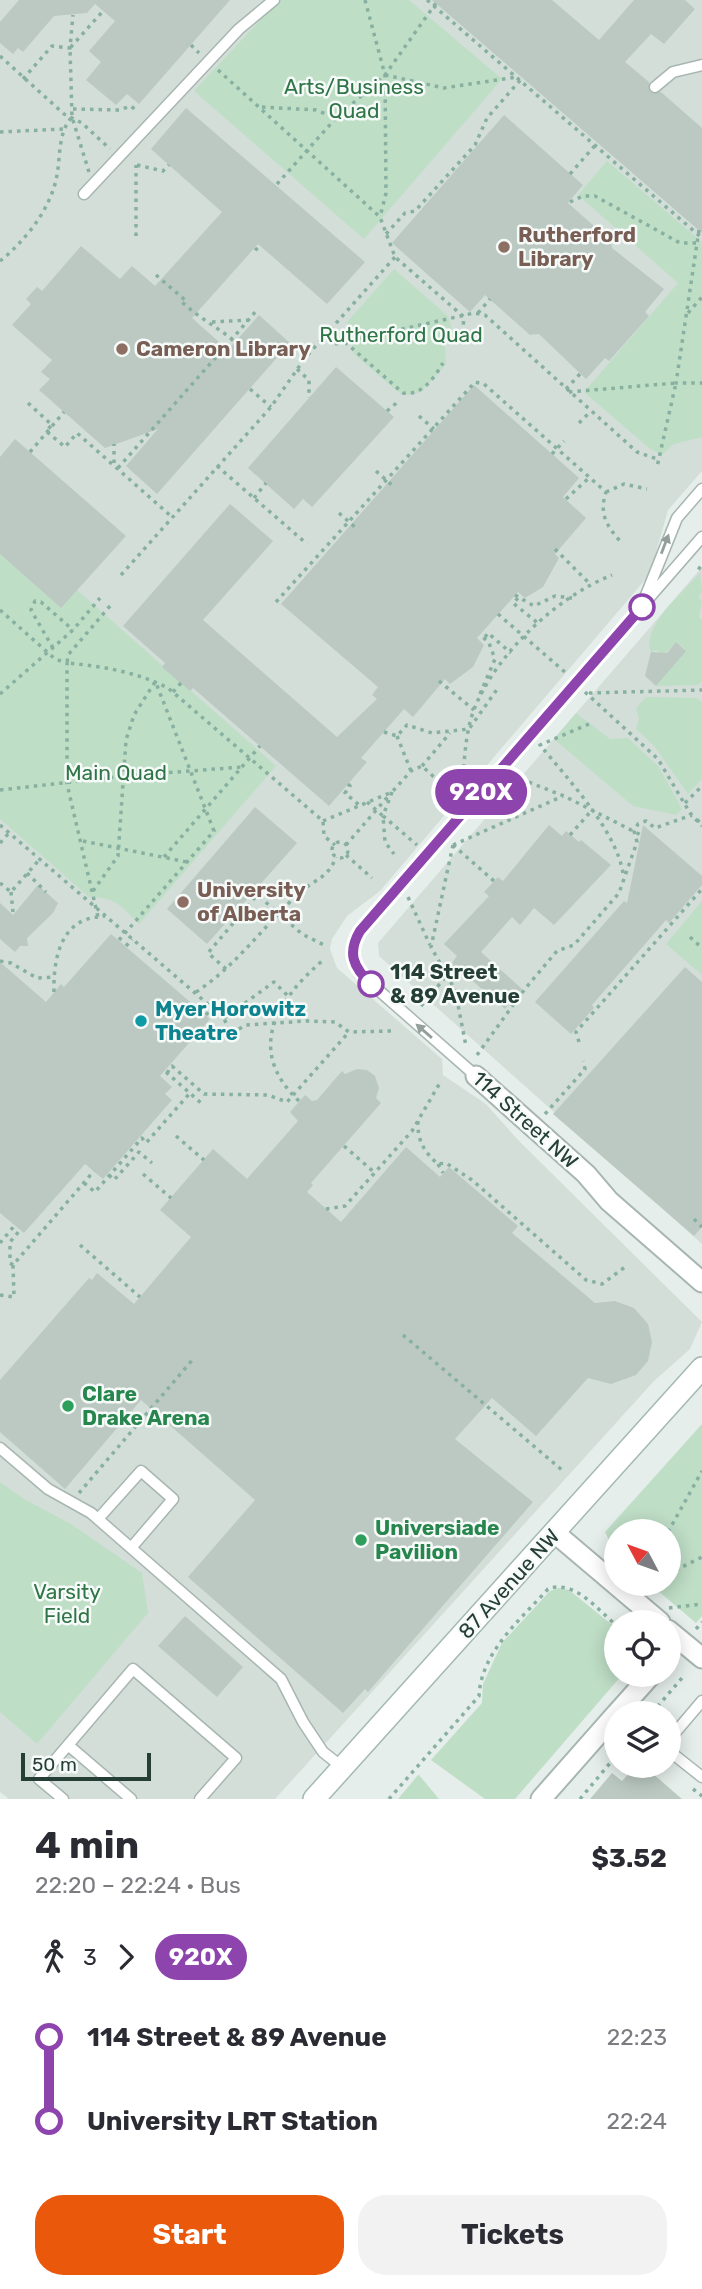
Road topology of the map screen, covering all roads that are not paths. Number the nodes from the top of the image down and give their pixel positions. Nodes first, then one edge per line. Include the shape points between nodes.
1 (274, 0) edge
2 (702, 65) edge
3 (655, 87) dead end
4 (84, 194) dead end
5 (702, 489) edge
6 (702, 537) edge
7 (642, 607) junction
8 (476, 1076) joint
9 (702, 1282) edge
10 (702, 1368) edge
11 (0, 1448) edge
12 (98, 1520) junction
13 (555, 1533) junction
14 (131, 1548) junction
15 (656, 1610) edge
16 (681, 1641) edge
17 (702, 1658) edge
18 (640, 1687) edge
19 (628, 1701) edge
20 (702, 1701) edge
21 (681, 1726) edge
22 (604, 1728) edge
23 (68, 1745) junction
24 (681, 1760) edge
25 (342, 1768) junction
26 (702, 1777) edge
27 (128, 1798) edge
28 (63, 1799) edge
29 (200, 1799) edge
30 (314, 1799) edge
31 (541, 1799) edge

1 - 4 lane via 247,21
2 - 3 lane via 673,72
7 -> 5 lane via 677,518
6 - 7 lane
8 -> 7 lane, 114 Street NW via 359,973 352,957 354,942
8 - 9 street, 114 Street NW via 586,1174 608,1202
10 - 13 main road, 87 Avenue NW
11 - 12 lane via 48,1489
12 - 14 lane
12 - 14 lane via 141,1471 173,1499
13 - 15 street
13 - 25 main road, 87 Avenue NW
14 - 25 lane via 281,1679 323,1752
16 - 17 street
18 - 19 street
20 - 21 lane
22 - 31 street
23 - 27 lane
23 - 28 lane via 39,1779
23 - 29 lane via 133,1669 236,1758
24 - 26 lane
25 - 30 main road, 87 Avenue NW

